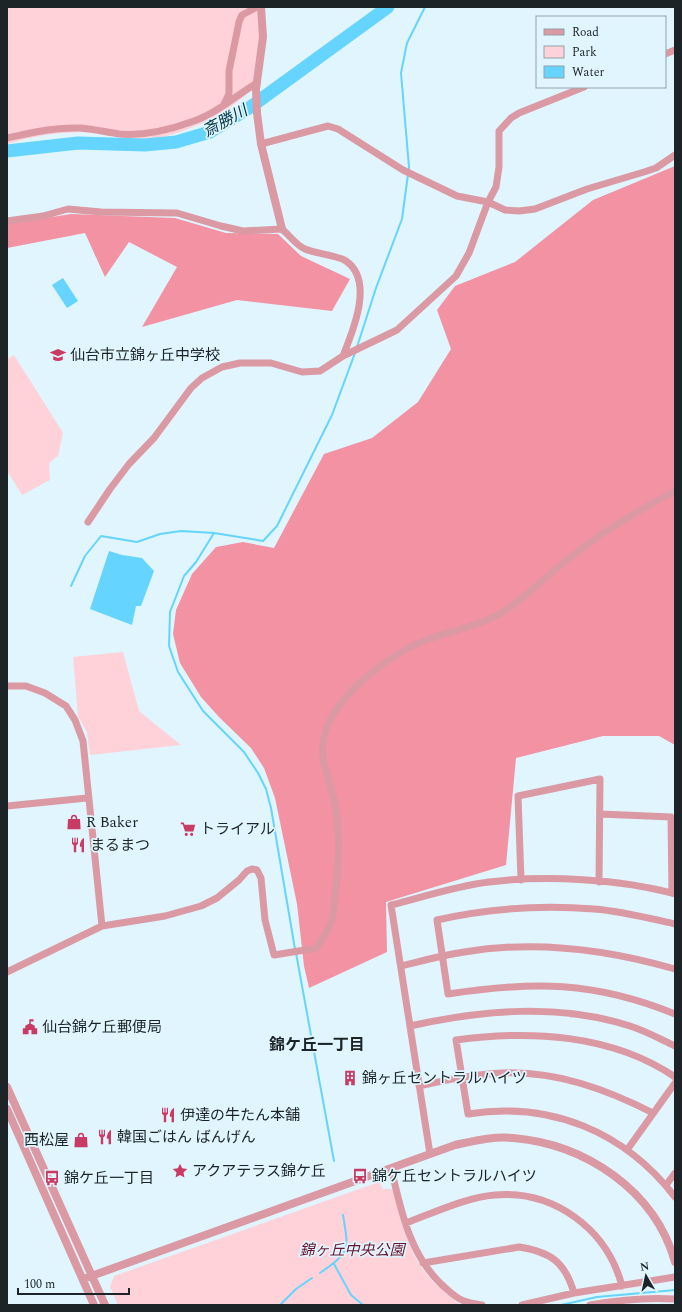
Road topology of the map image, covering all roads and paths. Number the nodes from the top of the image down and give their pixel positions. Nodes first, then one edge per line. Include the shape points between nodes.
1 (257, 7) edge
2 (261, 7) edge
3 (256, 86) junction
4 (582, 88) edge
5 (223, 107) junction
6 (7, 138) edge
7 (261, 144) junction
8 (675, 155) edge
9 (488, 202) junction
10 (7, 221) edge
11 (282, 229) junction
12 (346, 355) junction
13 (675, 491) edge
14 (88, 522) dead end
15 (7, 686) edge
16 (87, 798) junction
17 (7, 806) edge
18 (600, 814) junction
19 (521, 880) junction
20 (599, 882) junction
21 (673, 893) edge
22 (675, 924) edge
23 (102, 926) junction
24 (443, 956) junction
25 (401, 966) junction
26 (675, 969) edge
27 (7, 972) edge
28 (675, 1014) edge
29 (410, 1026) junction
30 (675, 1046) edge
31 (461, 1077) junction
32 (675, 1077) edge
33 (675, 1083) edge
34 (419, 1086) junction
35 (7, 1087) edge
36 (7, 1110) edge
37 (653, 1113) junction
38 (627, 1150) junction
39 (430, 1154) junction
40 (391, 1168) junction
41 (675, 1173) edge
42 (666, 1185) junction
43 (675, 1197) edge
44 (406, 1223) junction
45 (675, 1262) edge
46 (423, 1263) junction
47 (87, 1277) junction
48 (675, 1277) edge
49 (622, 1286) junction
50 (574, 1293) junction
51 (675, 1299) edge
52 (94, 1305) edge
53 (105, 1305) edge
54 (482, 1305) edge
55 (522, 1305) edge
56 (590, 1305) edge

1 - 5 street via 242,15 239,22 229,71 229,94
2 - 3 street via 263,37
3 - 5 street via 242,92
3 - 7 street
4 - 9 street via 519,113 504,124 499,131 496,187
5 - 6 street via 193,122 151,132 121,134 80,128
7 - 9 street via 328,126 338,129 415,176 458,196
7 - 11 street
8 - 9 street via 656,168 526,211 505,210
9 - 12 street via 469,253 456,276 397,330
10 - 11 street via 68,209 177,213 243,231
11 - 12 street via 303,249 346,261 358,278 358,312
12 - 14 street via 320,371 302,372 271,363 240,363 222,367 202,378 190,388 154,438 114,482
13 - 23 street via 615,525 568,559 507,609 468,628 406,649 388,660 364,680 342,704 326,727 322,745 339,834 332,915 328,929 317,948 274,955 265,920 260,878 257,870 252,869 246,871 217,898 201,906 165,916
15 - 16 street via 26,686 45,693 66,706 83,741
16 - 17 street
16 - 23 street
18 - 19 street via 600,779 518,796
18 - 20 street
18 - 21 street via 671,817
19 - 20 street via 569,879
19 - 25 street via 451,889 391,905
20 - 21 street
22 - 24 street via 595,909 496,909 437,920
23 - 27 street
24 - 25 street
24 - 26 street via 515,947 563,948 609,952
24 - 28 street via 448,994 518,985 574,986 629,997
25 - 29 street
29 - 30 street via 488,1012 546,1011 629,1026
29 - 34 street
31 - 32 street via 456,1040 515,1034 575,1040 614,1048
31 - 34 street
31 - 37 street via 504,1073 559,1078 606,1091
31 - 38 street via 468,1114 502,1110 551,1115 598,1132
33 - 37 street
34 - 39 street
35 - 47 street
36 - 47 street
37 - 38 street
38 - 42 street via 647,1165
39 - 40 street
39 - 45 street via 476,1141 512,1138 536,1141 574,1152 616,1176 640,1200 667,1241
40 - 44 street
40 - 47 street
41 - 42 street
42 - 43 street
44 - 46 street via 411,1242
44 - 49 street via 485,1196 516,1195 541,1200 571,1214 595,1234 619,1273
46 - 50 street via 519,1247 530,1248 548,1255 561,1264
46 - 54 street via 434,1277 458,1298
47 - 52 street
47 - 53 street
48 - 49 street
49 - 50 street
50 - 55 street
51 - 56 street via 625,1299

